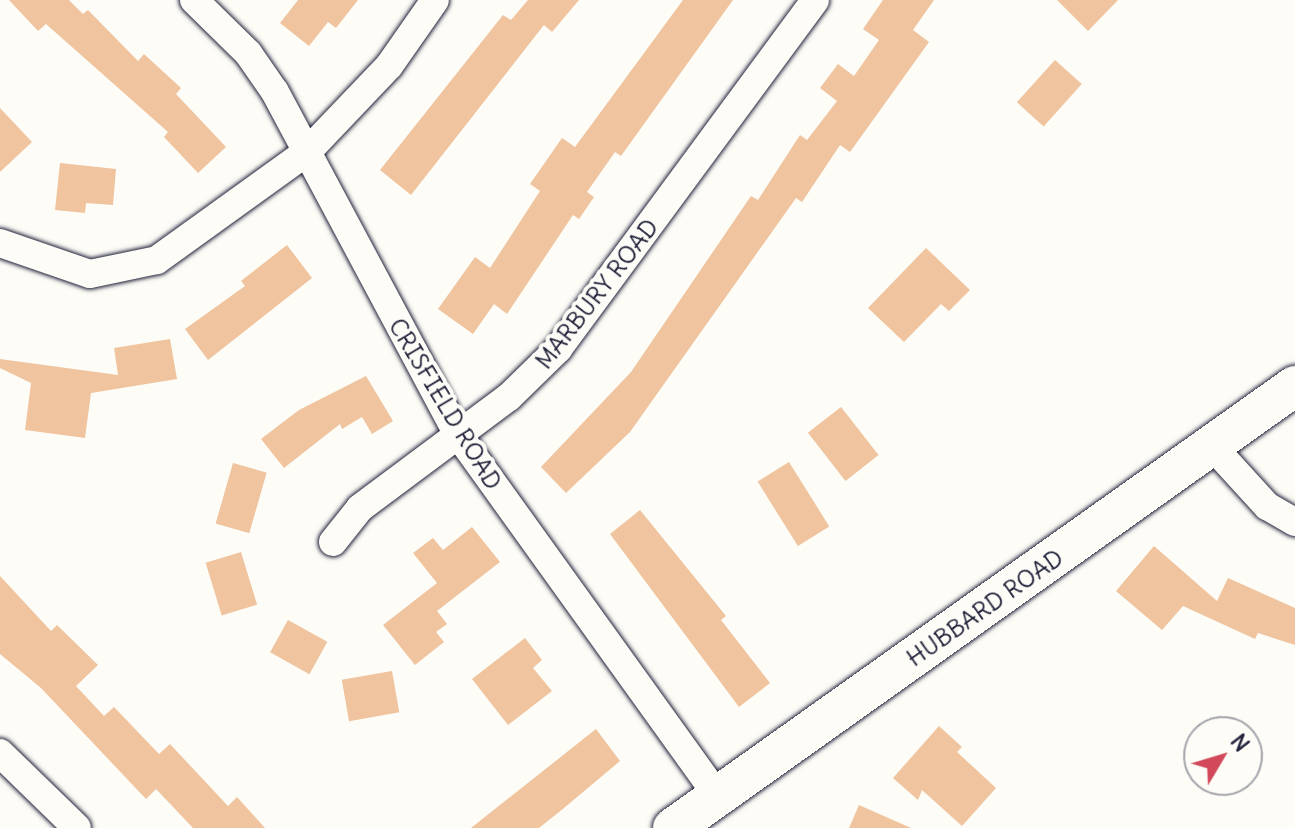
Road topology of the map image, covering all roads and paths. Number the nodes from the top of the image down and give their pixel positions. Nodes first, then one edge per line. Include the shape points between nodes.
1 (194, 0) edge
2 (435, 0) edge
3 (815, 0) edge
4 (307, 152) junction
5 (0, 243) edge
6 (1295, 386) edge
7 (459, 436) junction
8 (1214, 448) junction
9 (1295, 522) edge
10 (333, 542) dead end
11 (0, 753) edge
12 (718, 796) junction
13 (77, 828) edge
14 (673, 828) edge

1 - 4 street, CRISFIELD ROAD via 248,53
2 - 4 street via 389,66
3 - 7 street, MARBURY ROAD via 568,338 534,375
4 - 5 street via 157,260 90,274
4 - 7 street, CRISFIELD ROAD
6 - 8 main road, HUBBARD ROAD
7 - 10 street, MARBURY ROAD via 393,480
7 - 12 street, CRISFIELD ROAD
8 - 9 street via 1267,506
8 - 12 main road, HUBBARD ROAD
11 - 13 street
12 - 14 main road, HUBBARD ROAD

